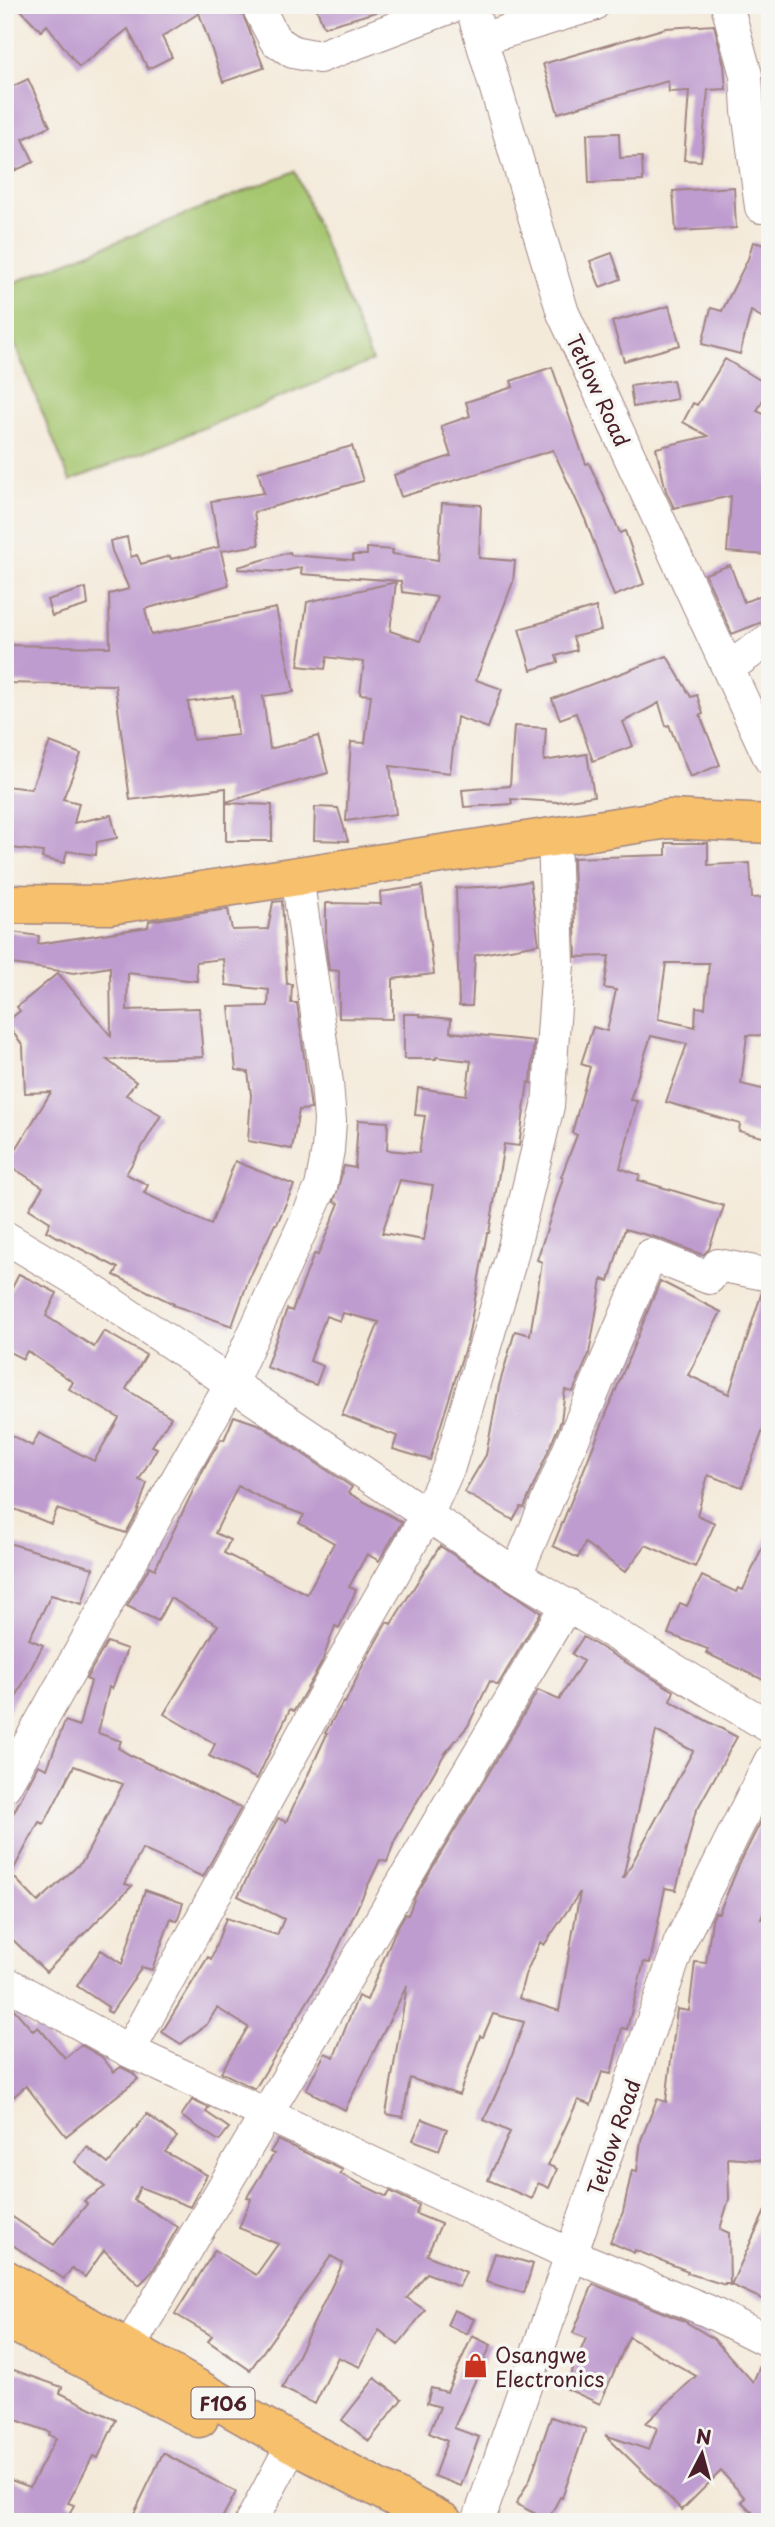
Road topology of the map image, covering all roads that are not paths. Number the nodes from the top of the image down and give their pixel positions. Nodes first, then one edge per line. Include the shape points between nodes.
1 (257, 5) edge
2 (456, 5) edge
3 (471, 5) edge
4 (593, 5) edge
5 (727, 5) edge
6 (481, 39) junction
7 (761, 207) dead end
8 (770, 639) edge
9 (728, 668) junction
10 (770, 759) edge
11 (770, 824) edge
12 (554, 836) junction
13 (297, 876) junction
14 (5, 904) edge
15 (5, 1237) edge
16 (770, 1275) edge
17 (231, 1383) junction
18 (427, 1515) junction
19 (516, 1575) junction
20 (568, 1604) junction
21 (770, 1727) edge
22 (770, 1761) edge
23 (5, 1786) edge
24 (5, 1982) edge
25 (129, 2051) junction
26 (268, 2116) junction
27 (572, 2255) junction
28 (5, 2279) edge
29 (5, 2318) edge
30 (766, 2334) edge
31 (128, 2349) junction
32 (283, 2462) junction
33 (251, 2522) edge
34 (385, 2522) edge
35 (443, 2522) edge
36 (478, 2522) edge

1 - 2 street via 275,40 293,52 320,57
3 - 6 street, Tetlow Road
4 - 6 street
5 - 7 street via 746,75
6 - 9 street, Tetlow Road via 563,313
8 - 9 street
9 - 10 street, Tetlow Road
11 - 12 main road via 669,819
12 - 13 main road
12 - 18 street via 558,964 548,1106 500,1295 449,1467
13 - 14 main road via 110,905
13 - 17 street via 327,1083 328,1150 321,1187
15 - 17 street
16 - 19 street via 718,1265 709,1278 651,1255
17 - 18 street
17 - 23 street
18 - 19 street
18 - 25 street
19 - 20 street
20 - 21 street
20 - 26 street
22 - 27 street, Tetlow Road via 680,1942
24 - 25 street
25 - 26 street
26 - 27 street
26 - 31 street
27 - 30 street
27 - 36 street, Tetlow Road
28 - 31 main road, F106
29 - 32 main road, F106
31 - 35 main road, F106
32 - 33 street
32 - 34 main road, F106

